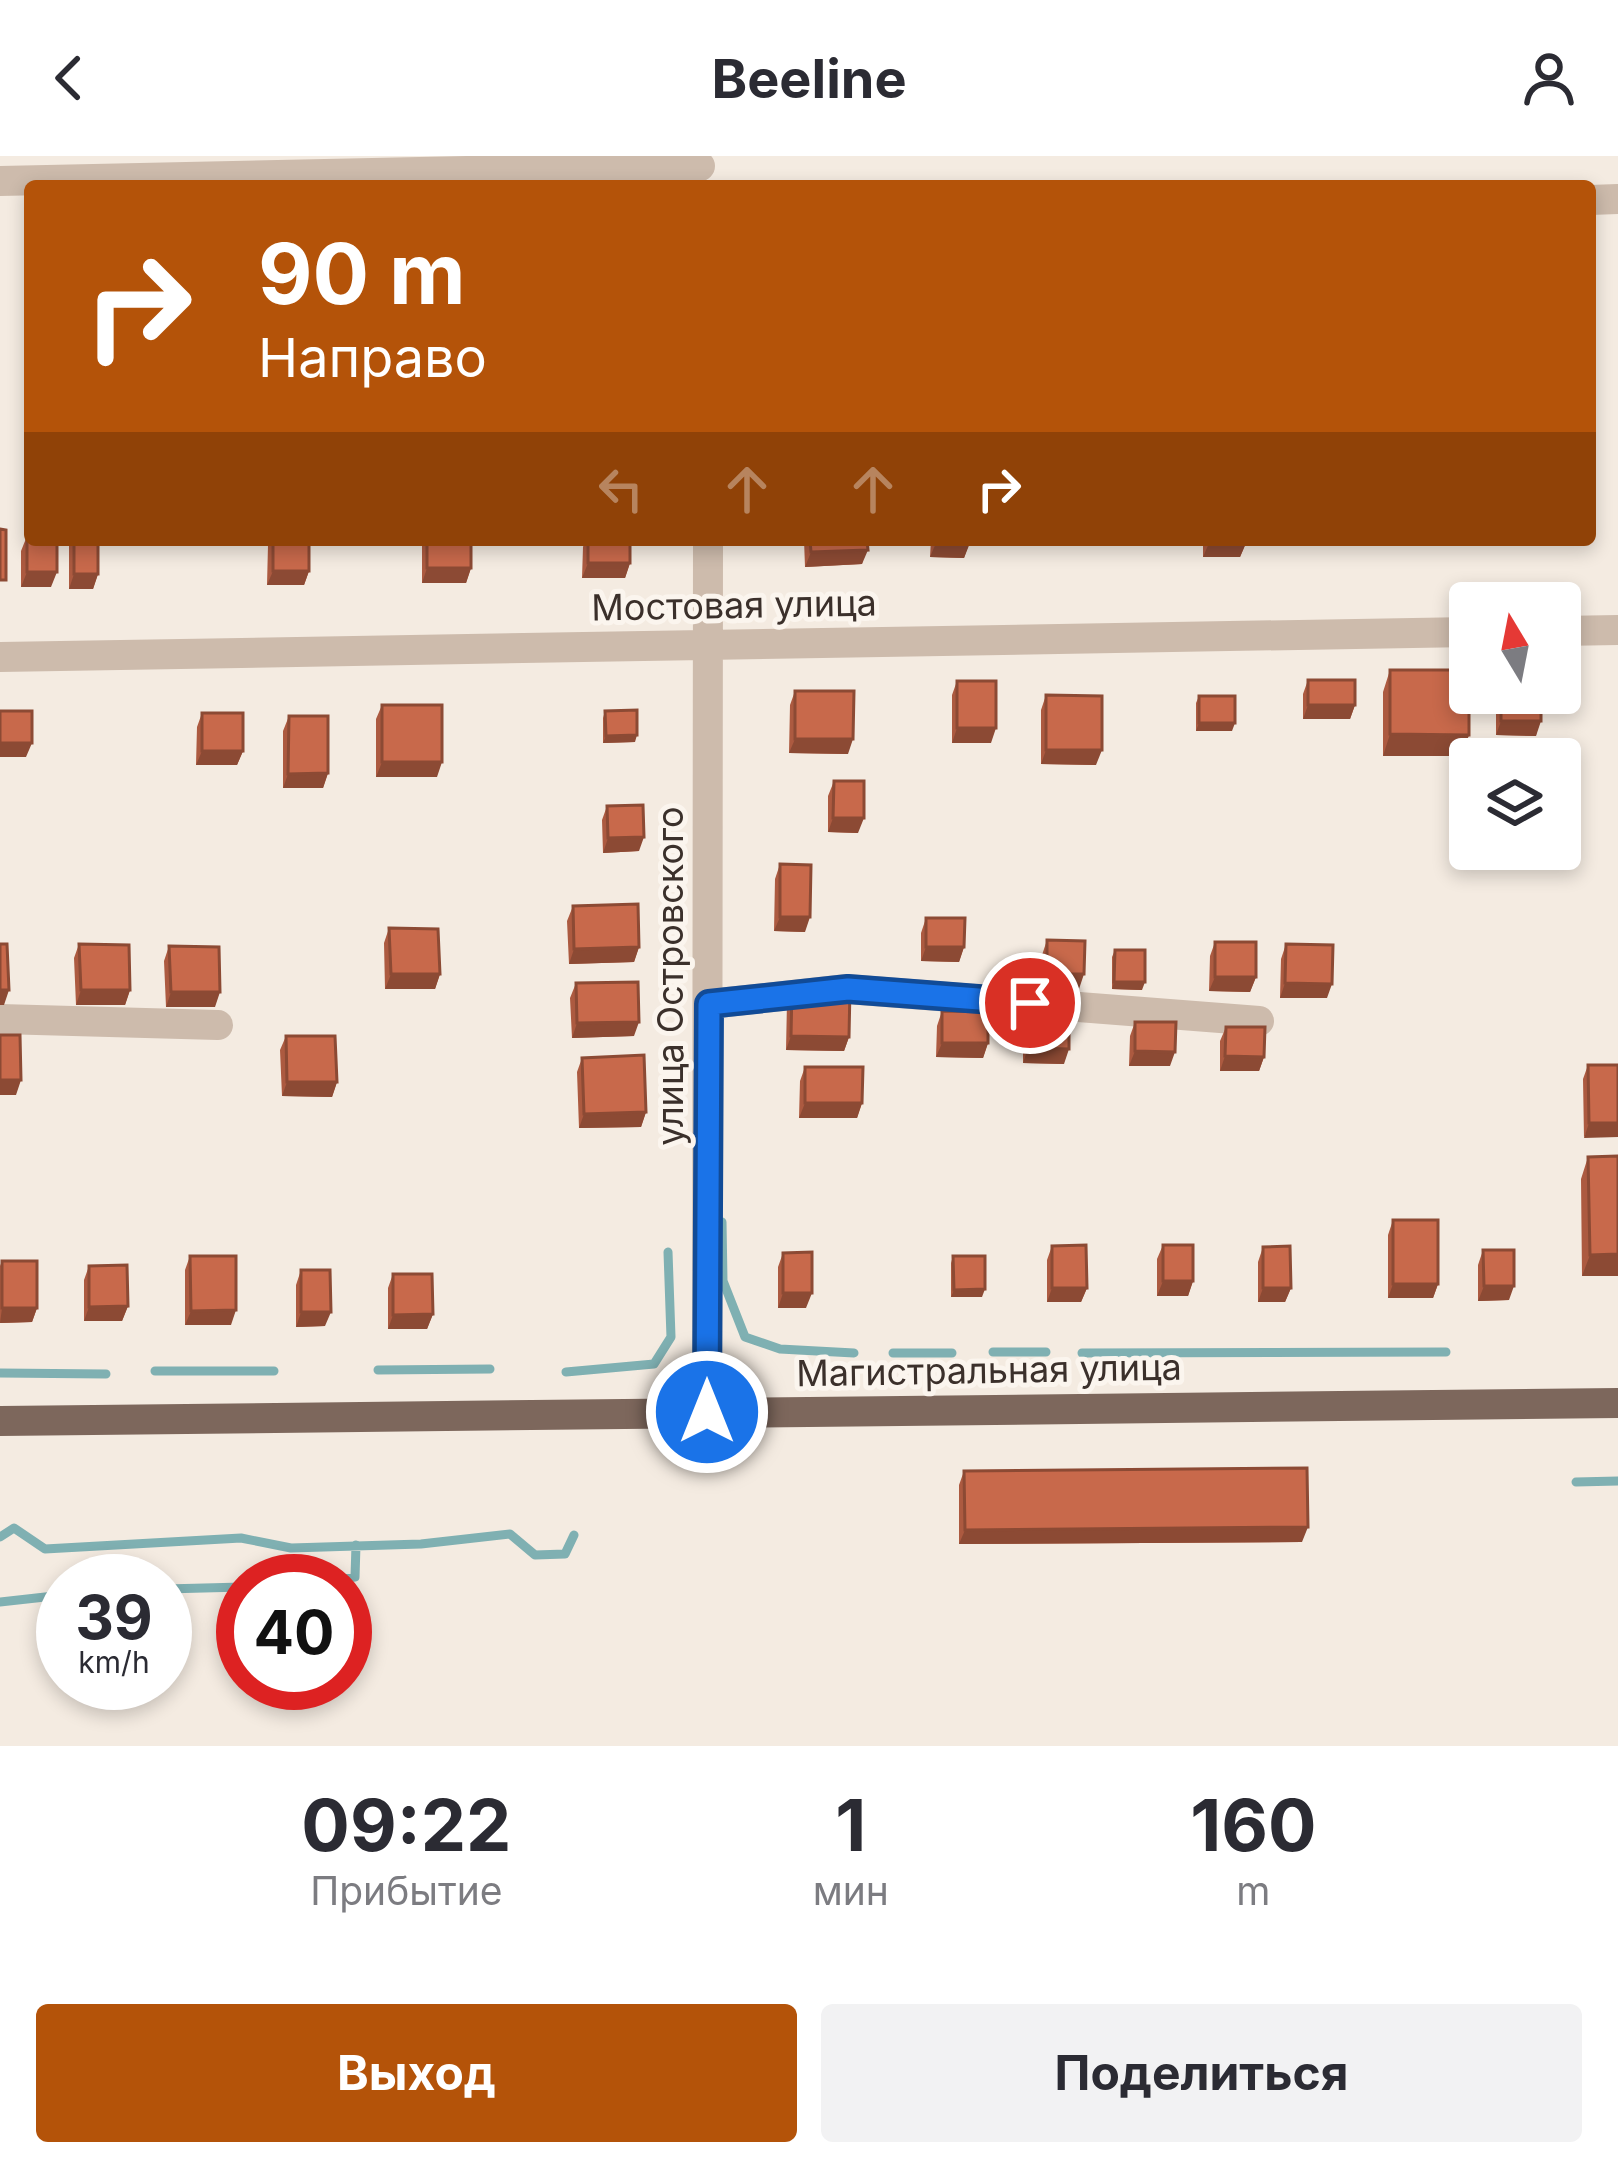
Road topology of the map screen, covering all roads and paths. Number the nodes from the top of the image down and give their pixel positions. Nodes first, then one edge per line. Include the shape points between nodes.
1 (700, 169) edge
2 (58, 180) edge
3 (708, 546) edge
4 (1618, 630) edge
5 (1581, 631) edge
6 (1449, 632) edge
7 (711, 645) junction
8 (0, 657) edge
9 (709, 1004) junction
10 (0, 1019) edge
11 (1259, 1021) edge
12 (218, 1024) dead end
13 (1618, 1403) edge
14 (707, 1412) junction
15 (0, 1421) edge

1 - 2 street
3 - 7 street, улица Островского
4 - 5 street
6 - 7 street, Мостовая улица
7 - 8 street, Мостовая улица
7 - 9 street, улица Островского
9 - 11 street via 848,989
9 - 14 street, улица Островского
10 - 12 street
13 - 14 main road, Магистральная улица
14 - 15 main road, Магистральная улица

